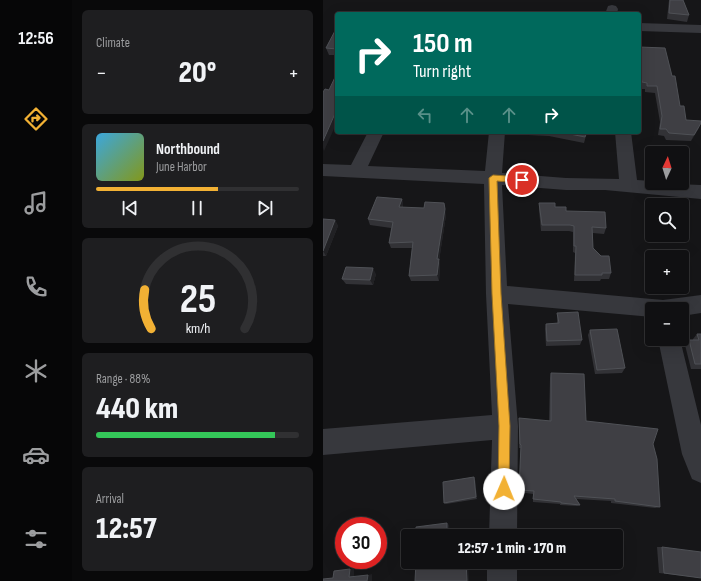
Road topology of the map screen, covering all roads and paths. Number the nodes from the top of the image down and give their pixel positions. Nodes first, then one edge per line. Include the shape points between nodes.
1 (641, 27) edge
2 (701, 29) edge
3 (375, 134) edge
4 (497, 134) edge
5 (623, 134) edge
6 (323, 170) edge
7 (356, 172) junction
8 (493, 178) junction
9 (629, 187) junction
10 (701, 192) edge
11 (497, 294) junction
12 (701, 304) edge
13 (689, 306) edge
14 (645, 307) edge
15 (671, 346) edge
16 (505, 426) junction
17 (323, 442) edge
18 (701, 470) edge
19 (503, 529) edge
20 (502, 569) edge
21 (502, 581) edge

1 - 2 street
3 - 7 street
4 - 8 street
5 - 9 street
6 - 7 street
7 - 8 street
8 - 9 street
8 - 11 street
9 - 10 street
11 - 14 street
11 - 16 street
12 - 13 street
15 - 18 street via 695,454
16 - 17 street
16 - 19 street
20 - 21 street

